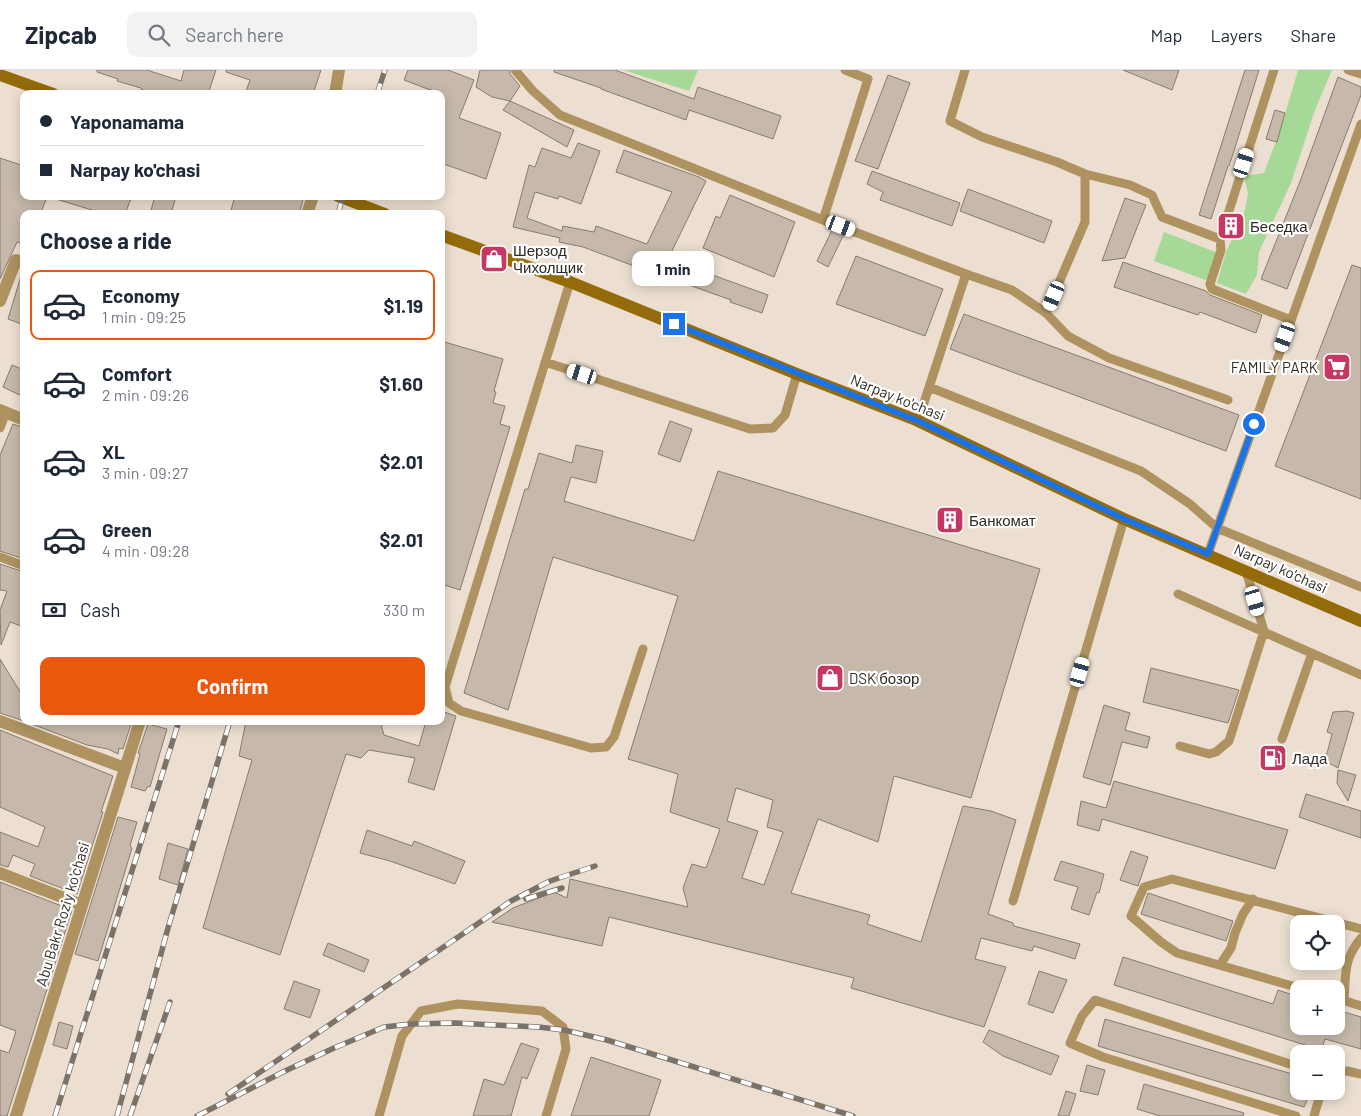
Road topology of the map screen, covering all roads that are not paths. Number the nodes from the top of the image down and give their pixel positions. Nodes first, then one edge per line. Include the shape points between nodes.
1 (340, 70) edge
2 (515, 70) edge
3 (846, 70) edge
4 (965, 70) edge
5 (1274, 70) edge
6 (1348, 70) edge
7 (1361, 74) edge
8 (0, 75) edge
9 (42, 90) edge
10 (336, 90) edge
11 (1361, 124) edge
12 (1086, 174) junction
13 (348, 200) edge
14 (375, 210) edge
15 (823, 220) junction
16 (445, 235) edge
17 (1220, 239) junction
18 (20, 262) edge
19 (966, 274) junction
20 (570, 282) junction
21 (0, 301) edge
22 (1046, 313) junction
23 (1291, 320) junction
24 (545, 362) junction
25 (797, 374) junction
26 (928, 387) junction
27 (1228, 400) dead end
28 (3, 411) edge
29 (20, 418) edge
30 (918, 421) junction
31 (0, 428) edge
32 (1124, 519) junction
33 (1217, 528) junction
34 (1208, 554) junction
35 (0, 557) edge
36 (20, 564) edge
37 (1246, 571) junction
38 (1361, 587) edge
39 (1178, 594) dead end
40 (1361, 621) edge
41 (1264, 631) junction
42 (643, 649) dead end
43 (1312, 653) junction
44 (1361, 675) edge
45 (0, 721) edge
46 (139, 725) edge
47 (1282, 739) dead end
48 (1180, 746) dead end
49 (125, 768) junction
50 (0, 873) edge
51 (1253, 899) junction
52 (1013, 901) dead end
53 (82, 905) junction
54 (1361, 930) edge
55 (1361, 938) edge
56 (1220, 965) junction
57 (1343, 980) edge
58 (1290, 985) edge
59 (1345, 1001) edge
60 (1361, 1006) edge
61 (1290, 1064) edge
62 (1345, 1071) edge
63 (1361, 1074) edge
64 (1318, 1100) edge
65 (16, 1116) edge
66 (379, 1116) edge
67 (546, 1116) edge
68 (1296, 1116) edge
69 (1314, 1116) edge

1 - 10 street
2 - 15 lane via 560,114
3 - 15 lane via 868,78
4 - 12 lane via 950,121 982,137
5 - 17 lane
6 - 7 lane
8 - 9 main road
11 - 23 lane
12 - 17 lane via 1130,185 1152,195 1162,217
12 - 22 lane via 1085,222
13 - 14 main road
15 - 19 lane
16 - 20 main road, Narpay ko'chasi
17 - 23 lane via 1221,250 1210,284 1212,289
18 - 21 street via 16,260
19 - 22 lane via 1012,290
19 - 26 lane
20 - 24 lane
20 - 25 main road, Narpay ko'chasi
22 - 27 lane via 1068,336 1109,358
23 - 33 lane
24 - 25 lane via 750,429 773,428 785,415
24 - 42 lane via 445,687 449,703 461,711 591,748 606,747 614,737
25 - 30 main road, Narpay ko'chasi
26 - 30 lane
26 - 33 lane via 1141,471 1190,504
28 - 29 street
28 - 31 lane
30 - 32 main road, Narpay ko'chasi
32 - 34 main road, Narpay ko'chasi
32 - 52 lane
33 - 34 lane
33 - 38 lane
34 - 37 main road, Narpay ko'chasi
35 - 36 lane
37 - 40 main road, Narpay ko'chasi
37 - 41 lane
39 - 41 lane
41 - 43 lane
41 - 48 lane via 1229,741 1209,754
43 - 44 lane
43 - 47 lane
45 - 49 street
46 - 49 street, Abu Bakr Roziy ko'chasi
49 - 53 street, Abu Bakr Roziy ko'chasi
50 - 53 street
51 - 54 lane
51 - 56 lane
51 - 56 lane via 1172,879 1144,887 1131,916 1177,953
53 - 65 street, Abu Bakr Roziy ko'chasi
55 - 57 lane via 1345,966
56 - 58 lane
59 - 60 lane
61 - 68 lane via 1095,1000 1082,1016 1070,1043 1103,1057
62 - 63 lane
64 - 69 lane
66 - 67 lane via 402,1036 421,1011 458,1004 542,1011 563,1027 566,1049

